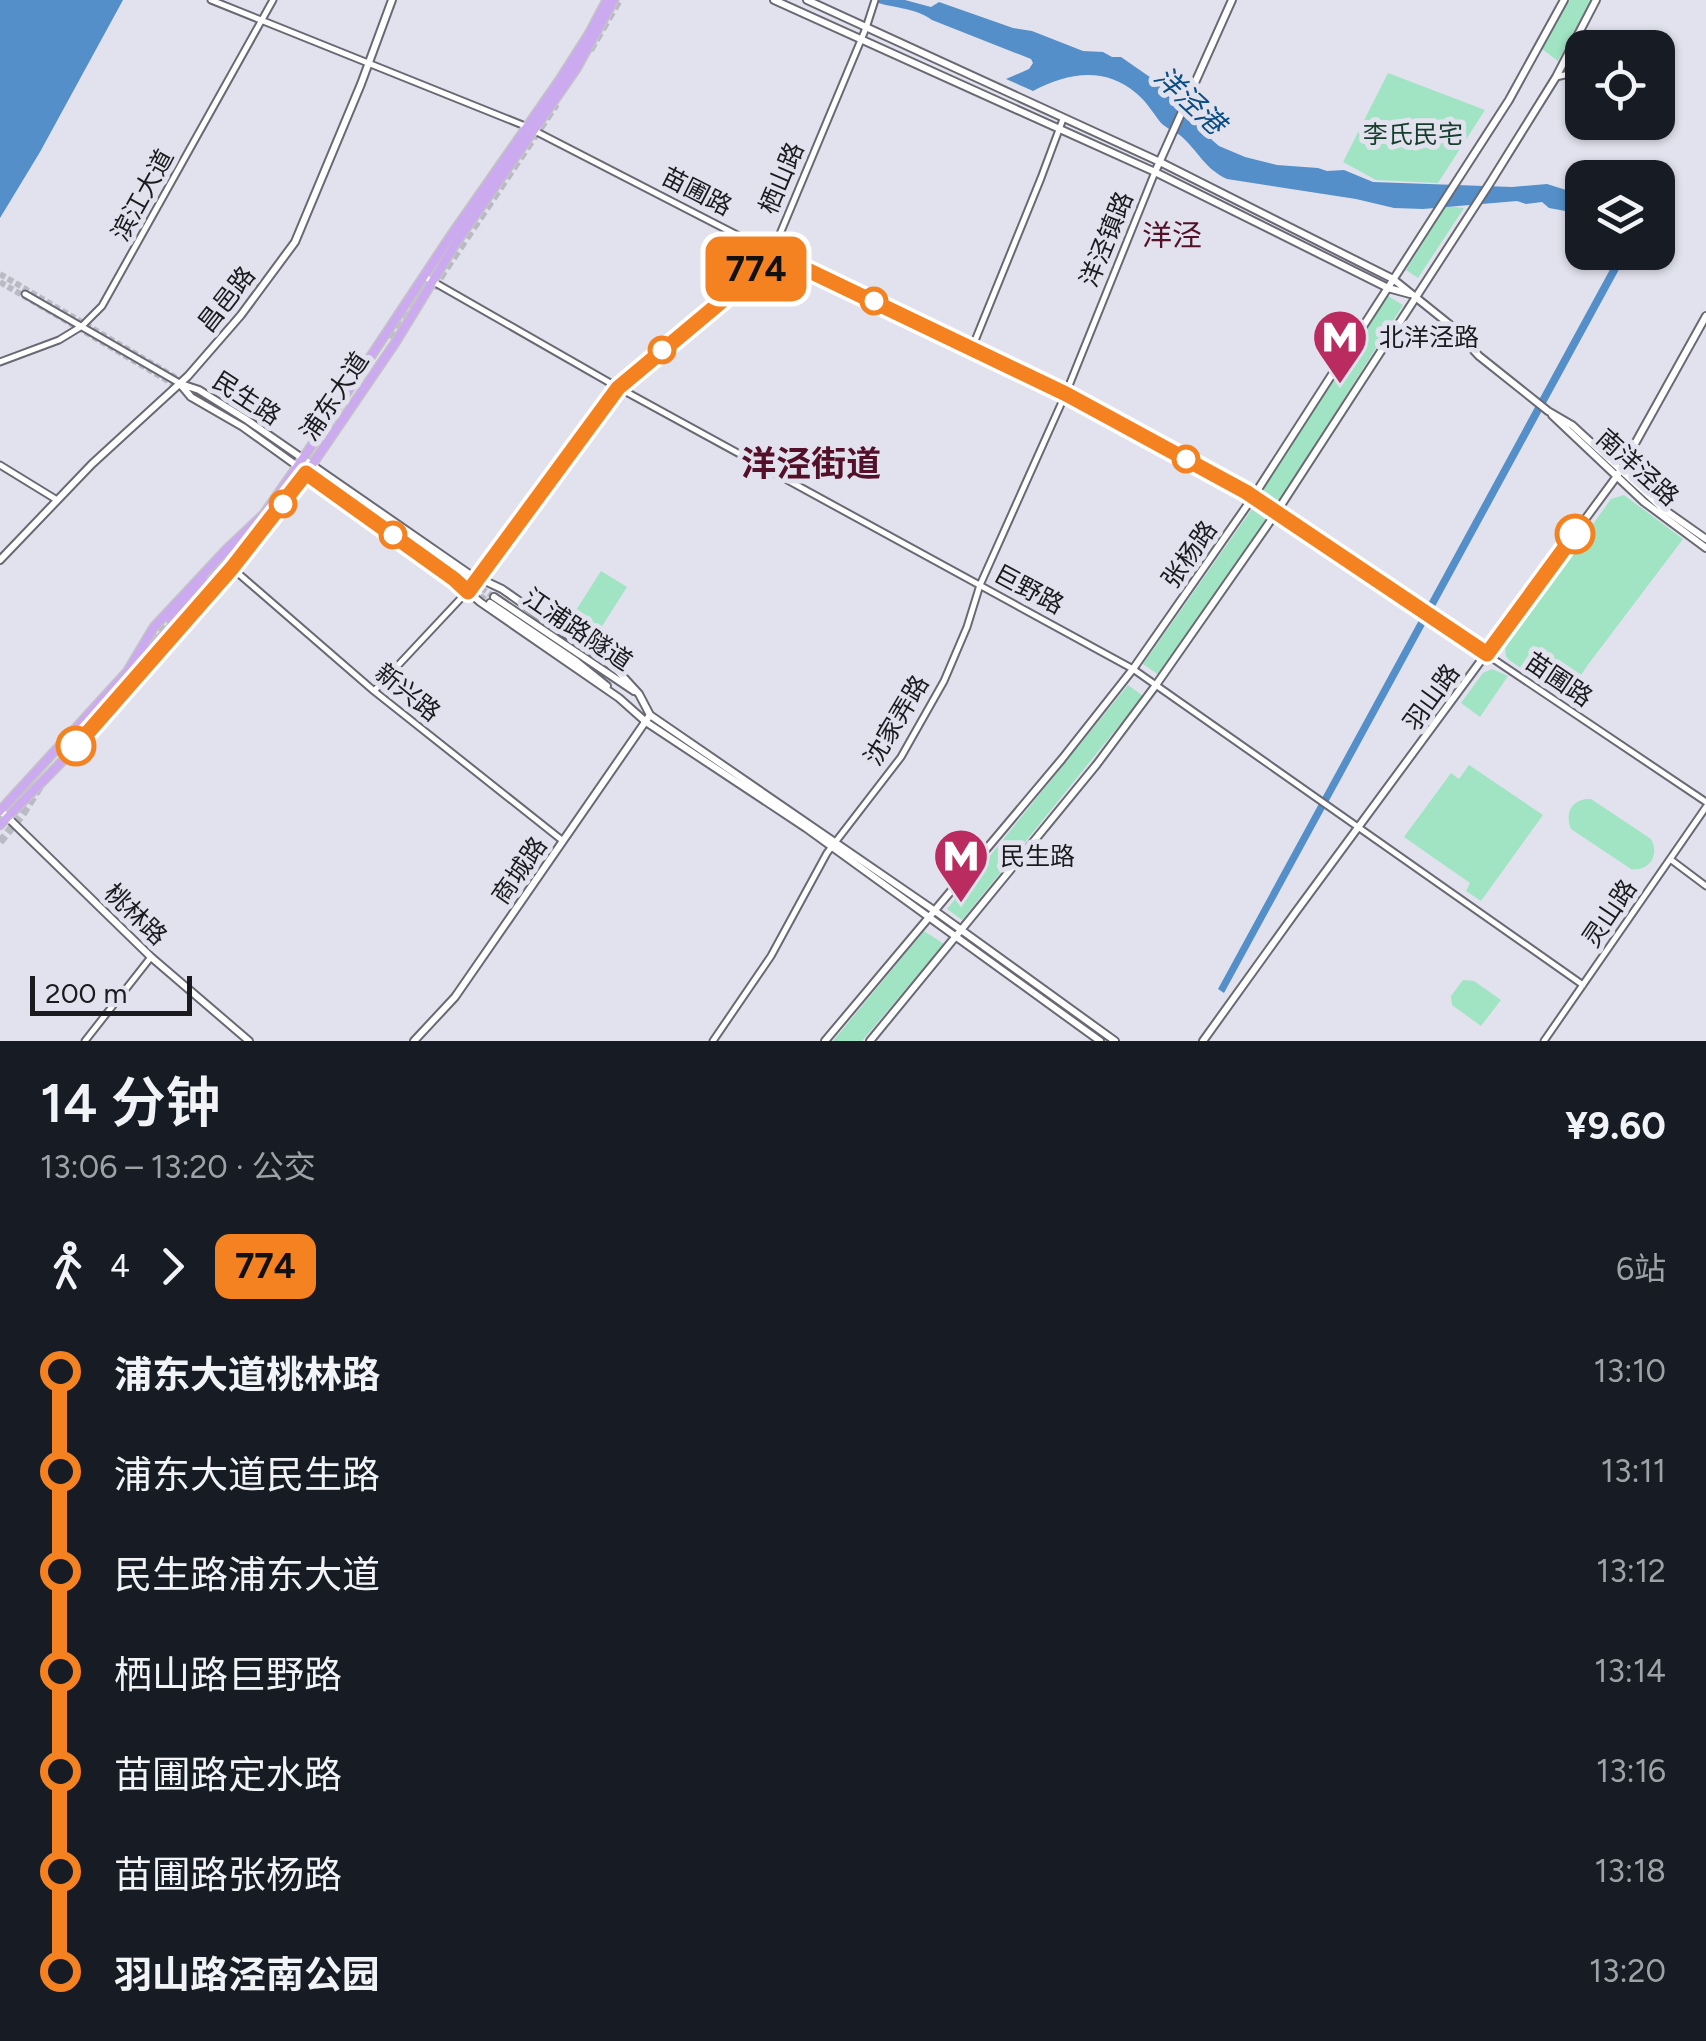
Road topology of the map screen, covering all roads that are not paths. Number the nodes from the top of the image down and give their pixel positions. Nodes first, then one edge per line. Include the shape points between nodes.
1 (211, 0) edge
2 (273, 0) edge
3 (392, 0) edge
4 (610, 0) edge
5 (774, 0) edge
6 (806, 0) edge
7 (875, 0) edge
8 (1232, 0) edge
9 (1564, 0) edge
10 (1596, 0) edge
11 (262, 20) junction
12 (866, 28) junction
13 (860, 40) junction
14 (369, 62) junction
15 (1565, 75) edge
16 (1556, 77) junction
17 (1064, 117) junction
18 (530, 128) junction
19 (1059, 130) junction
20 (1160, 162) junction
21 (1155, 172) junction
22 (772, 253) junction
23 (428, 279) junction
24 (1393, 280) junction
25 (1388, 288) junction
26 (25, 294) dead end
27 (1416, 296) junction
28 (1706, 316) edge
29 (82, 326) junction
30 (972, 348) junction
31 (0, 362) edge
32 (181, 384) junction
33 (618, 388) junction
34 (1066, 394) junction
35 (300, 463) junction
36 (0, 465) edge
37 (309, 469) junction
38 (1619, 473) junction
39 (1253, 497) junction
40 (57, 500) junction
41 (1276, 512) junction
42 (260, 518) junction
43 (1706, 539) edge
44 (1706, 548) edge
45 (0, 560) edge
46 (232, 568) junction
47 (478, 578) junction
48 (980, 586) junction
49 (468, 592) junction
50 (170, 620) tunnel mouth
51 (1487, 654) junction
52 (1132, 669) junction
53 (1156, 685) junction
54 (374, 691) junction
55 (639, 694) junction
56 (620, 698) junction
57 (648, 718) junction
58 (1706, 804) edge
59 (2, 814) edge
60 (1359, 828) junction
61 (563, 842) junction
62 (834, 844) junction
63 (1670, 859) junction
64 (1706, 886) edge
65 (932, 914) junction
66 (958, 934) junction
67 (151, 957) junction
68 (1583, 986) junction
69 (85, 1041) edge
70 (249, 1041) edge
71 (414, 1041) edge
72 (713, 1041) edge
73 (825, 1041) edge
74 (870, 1041) edge
75 (1100, 1041) edge
76 (1115, 1041) edge
77 (1204, 1041) edge
78 (1544, 1041) edge

1 - 11 street, 苗圃路
2 - 11 street, 滨江大道
3 - 14 main road, 昌邑路
4 - 18 main road, 浦东大道
5 - 13 main road
6 - 12 main road
7 - 12 street, 栖山路
8 - 20 main road, 洋泾镇路
9 - 24 main road, 张杨路
10 - 16 main road, 张杨路
11 - 14 street, 苗圃路
11 - 29 street, 滨江大道 via 102,306
12 - 13 street, 栖山路
12 - 17 main road
13 - 19 main road
13 - 22 street, 栖山路
14 - 18 street, 苗圃路
14 - 32 main road, 昌邑路 via 295,242
15 - 16 street
16 - 27 main road, 张杨路
17 - 19 street
17 - 20 main road
18 - 22 street, 苗圃路
18 - 23 main road, 浦东大道
19 - 21 main road
19 - 30 street
20 - 21 main road, 洋泾镇路
20 - 24 main road
21 - 25 main road
21 - 34 street, 洋泾镇路
22 - 30 street, 苗圃路
22 - 33 street, 栖山路
23 - 33 street, 巨野路
23 - 35 main road, 浦东大道
23 - 37 main road, 浦东大道 via 395,343
24 - 25 main road, 张杨路
24 - 27 main road
25 - 27 main road
25 - 39 main road, 张杨路
26 - 29 street, 民生路
27 - 38 main road, 南洋泾路
27 - 41 main road, 张杨路
28 - 38 main road, 羽山路
29 - 31 street, 滨江大道
29 - 32 street, 民生路
30 - 34 street, 苗圃路
32 - 35 main road, 民生路 via 191,397
32 - 40 main road, 昌邑路
33 - 47 street, 栖山路
33 - 48 street, 巨野路
34 - 39 street, 苗圃路
34 - 48 street, 沈家弄路
35 - 37 main road, 民生路
35 - 42 main road, 浦东大道
36 - 40 street
37 - 46 main road, 浦东大道
37 - 47 main road, 民生路
37 - 49 main road, 民生路
38 - 43 main road, 南洋泾路
38 - 44 main road, 南洋泾路
38 - 51 main road, 羽山路
39 - 41 street, 苗圃路
39 - 52 main road, 张杨路
40 - 45 main road, 昌邑路
41 - 51 street, 苗圃路
41 - 53 main road, 张杨路
42 - 50 main road
42 - 59 main road, 浦东大道 via 154,627 127,672
46 - 54 street, 新兴路
46 - 59 main road, 浦东大道 via 76,746
47 - 49 street, 栖山路
47 - 55 main road, 民生路 via 616,668
48 - 52 street, 巨野路
48 - 62 street, 沈家弄路 via 936,696 901,757
49 - 54 street, 栖山路
49 - 56 main road, 民生路
51 - 58 street, 苗圃路
51 - 60 main road, 羽山路
52 - 53 street, 巨野路
52 - 65 main road, 张杨路
53 - 60 street, 巨野路
53 - 66 main road, 张杨路
54 - 61 street, 新兴路
55 - 56 main road, 江浦路隧道 via 492,600
55 - 57 main road, 民生路
56 - 57 main road, 民生路
57 - 61 main road, 商城路
57 - 62 main road, 民生路
58 - 63 street, 灵山路
59 - 67 main road, 桃林路
60 - 68 street, 巨野路
60 - 77 main road, 羽山路
61 - 71 main road, 商城路 via 455,997
62 - 65 main road, 民生路
62 - 72 street, 沈家弄路
63 - 64 street
63 - 68 street, 灵山路
65 - 66 main road, 民生路
65 - 73 main road, 张杨路
66 - 74 main road, 张杨路
66 - 75 main road, 民生路
66 - 76 main road, 民生路
67 - 69 street
67 - 70 main road, 桃林路
68 - 78 street, 灵山路

